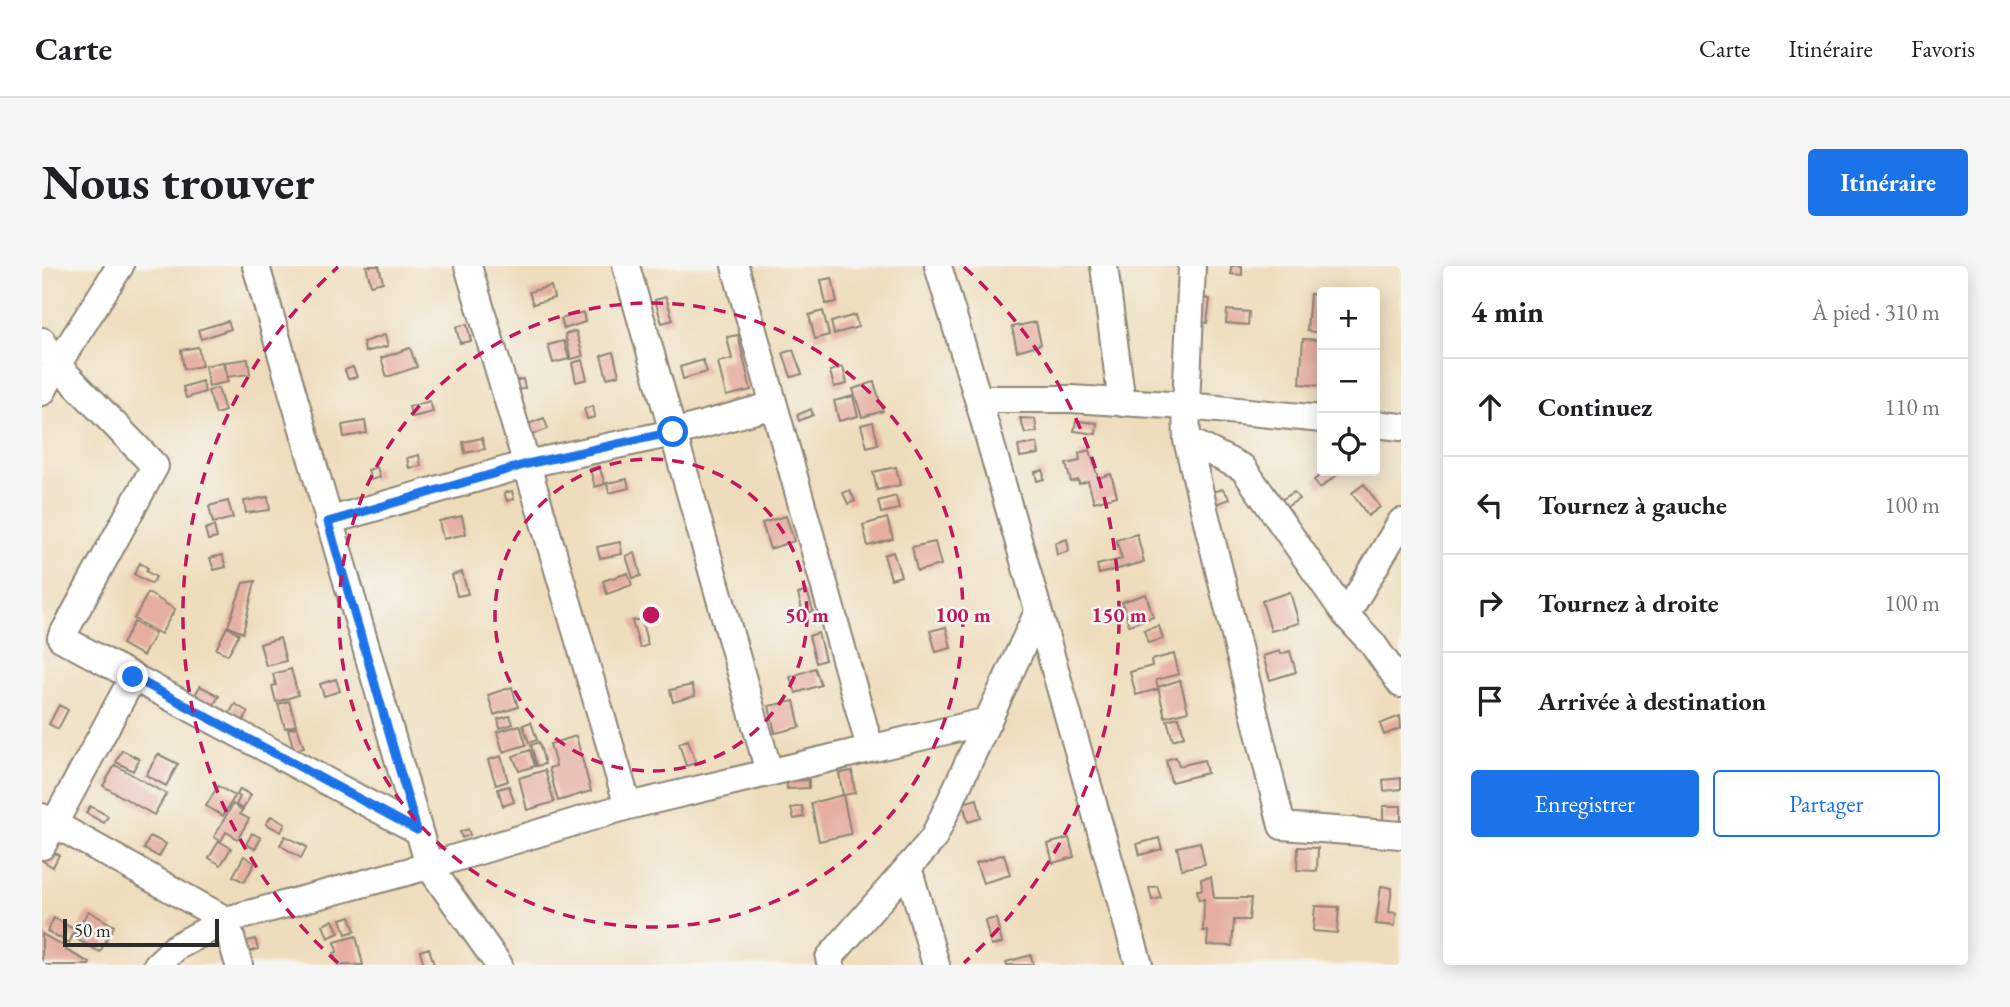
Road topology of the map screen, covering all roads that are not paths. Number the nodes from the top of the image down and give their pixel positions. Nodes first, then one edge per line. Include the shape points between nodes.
1 (120, 266) edge
2 (256, 266) edge
3 (468, 266) edge
4 (626, 266) edge
5 (735, 266) edge
6 (938, 266) edge
7 (1104, 266) edge
8 (1192, 266) edge
9 (42, 341) edge
10 (57, 365) junction
11 (42, 392) edge
12 (978, 399) junction
13 (1122, 402) junction
14 (774, 405) junction
15 (1186, 406) junction
16 (1317, 419) edge
17 (1380, 425) edge
18 (1401, 427) edge
19 (673, 432) junction
20 (1188, 440) junction
21 (527, 464) junction
22 (328, 522) junction
23 (1401, 522) edge
24 (1038, 612) junction
25 (1346, 615) junction
26 (133, 677) junction
27 (1401, 684) edge
28 (988, 721) junction
29 (870, 748) junction
30 (769, 772) junction
31 (628, 806) junction
32 (46, 829) edge
33 (417, 830) junction
34 (1401, 835) edge
35 (429, 866) junction
36 (908, 867) junction
37 (226, 920) junction
38 (157, 965) edge
39 (239, 965) edge
40 (499, 965) edge
41 (831, 965) edge
42 (936, 965) edge
43 (1139, 965) edge

1 - 10 street
2 - 22 street
3 - 21 street
4 - 19 street
5 - 14 street
6 - 12 street
7 - 13 street
8 - 15 street
9 - 10 street
10 - 11 street
10 - 26 street via 155,466 61,638
12 - 13 street
12 - 24 street
13 - 15 street
14 - 19 street
14 - 29 street
15 - 16 street
15 - 20 street
17 - 18 street
19 - 21 street
19 - 30 street
20 - 25 street via 1243,468
20 - 34 street via 1282,826
21 - 22 street
21 - 31 street
22 - 33 street
23 - 25 street
24 - 28 street
24 - 43 street
25 - 27 street
26 - 32 street
26 - 33 street
28 - 29 street
28 - 36 street via 933,839
29 - 30 street
30 - 31 street
31 - 35 street
32 - 37 street
33 - 35 street
35 - 37 street
35 - 40 street
36 - 41 street via 829,958
36 - 42 street
37 - 38 street via 176,947
37 - 39 street

